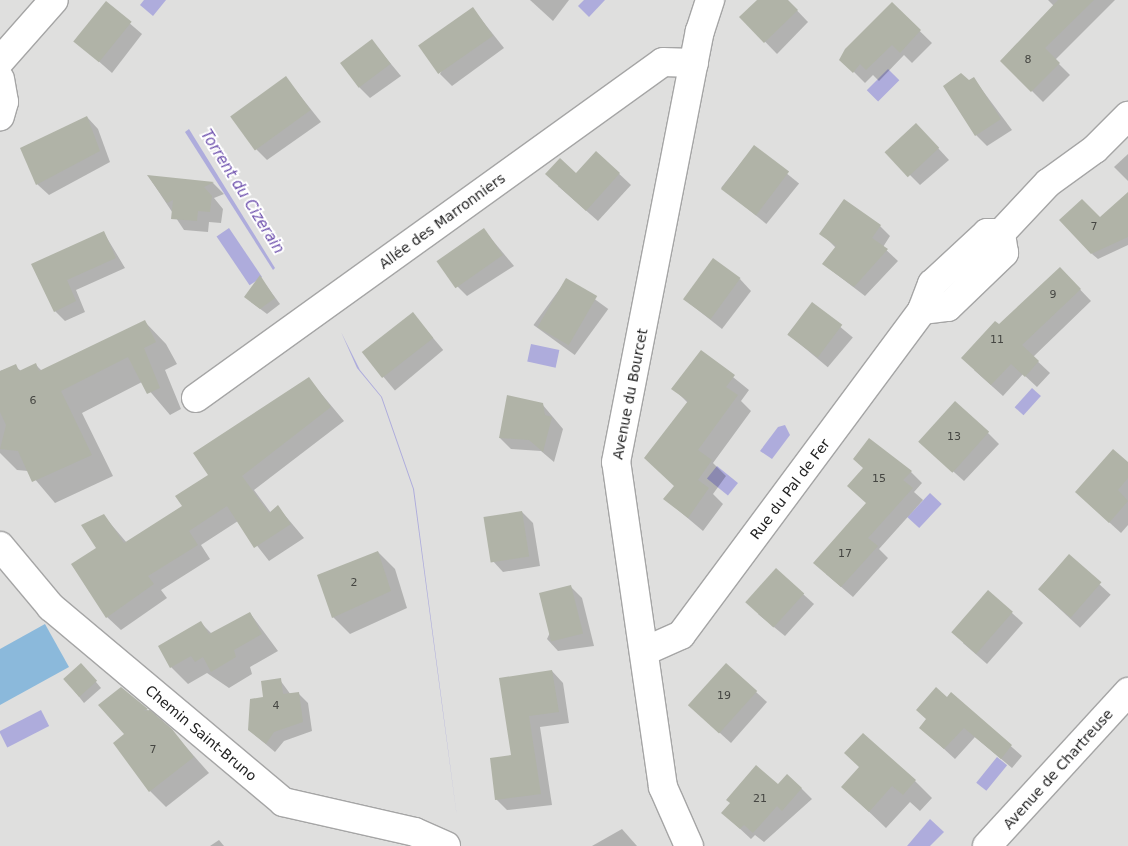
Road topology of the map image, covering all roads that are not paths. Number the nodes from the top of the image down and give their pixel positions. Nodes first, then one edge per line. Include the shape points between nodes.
1 (54, 0) edge
2 (710, 0) edge
3 (0, 61) edge
4 (694, 63) junction
5 (0, 79) edge
6 (0, 116) edge
7 (1128, 116) edge
8 (196, 398) dead end
9 (0, 546) edge
10 (645, 651) junction
11 (1128, 692) edge
12 (446, 846) edge
13 (689, 846) edge
14 (987, 846) edge

1 - 3 street
2 - 4 street, Avenue du Bourcet
4 - 8 street, Allée des Marronniers via 663,62
4 - 10 street, Avenue du Bourcet via 616,462
5 - 6 street via 4,102
7 - 10 street, Rue du Pal de Fer via 1095,149 1048,183 1001,233 1004,253 948,307 922,310 680,635
9 - 12 street, Chemin Saint-Bruno via 51,607 283,802 415,832
10 - 13 street, Avenue du Bourcet via 663,787
11 - 14 street, Avenue de Chartreuse

